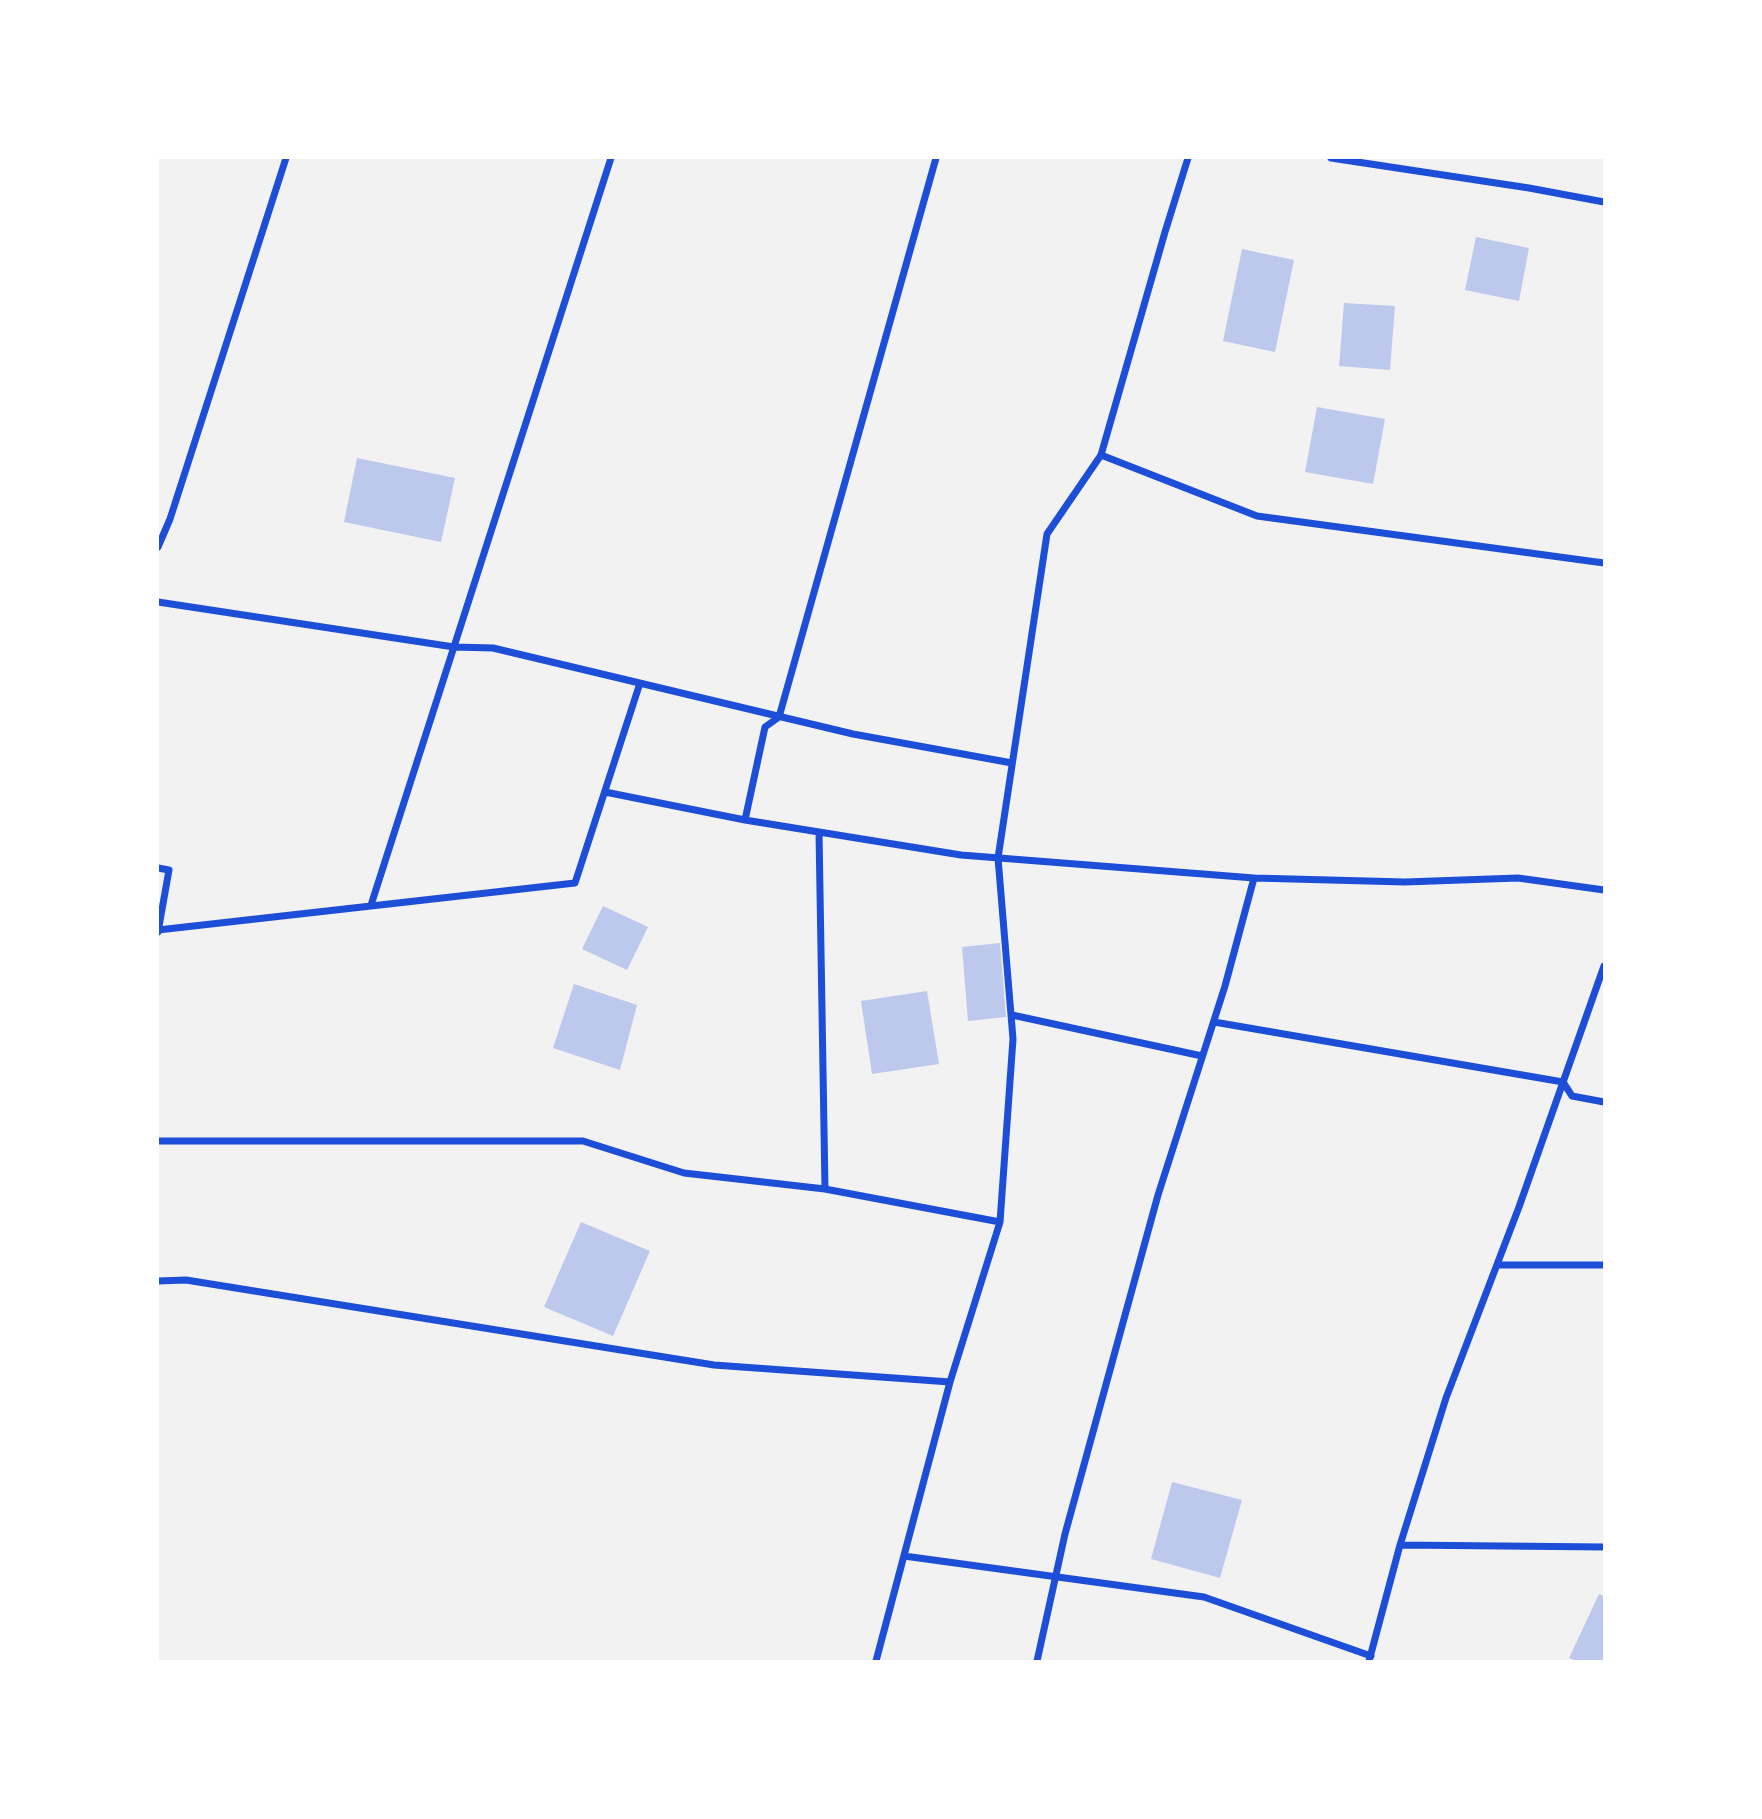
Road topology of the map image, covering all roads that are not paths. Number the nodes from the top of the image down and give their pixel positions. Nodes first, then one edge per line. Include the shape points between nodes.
1 (286, 158) edge
2 (611, 158) edge
3 (936, 158) edge
4 (1188, 158) edge
5 (1331, 158) edge
6 (1605, 202) edge
7 (1101, 455) junction
8 (158, 547) edge
9 (1605, 564) edge
10 (158, 602) edge
11 (454, 647) junction
12 (640, 683) junction
13 (779, 717) junction
14 (1012, 763) junction
15 (604, 792) junction
16 (745, 820) junction
17 (819, 832) junction
18 (998, 858) junction
19 (158, 868) edge
20 (1254, 878) junction
21 (1605, 890) edge
22 (371, 905) junction
23 (158, 931) edge
24 (1605, 966) edge
25 (1012, 1015) junction
26 (1214, 1022) junction
27 (1202, 1056) junction
28 (1563, 1082) junction
29 (1605, 1102) edge
30 (158, 1141) edge
31 (825, 1189) junction
32 (1000, 1222) junction
33 (1497, 1265) junction
34 (1605, 1265) edge
35 (158, 1281) edge
36 (950, 1382) junction
37 (1401, 1545) junction
38 (1605, 1547) edge
39 (904, 1556) junction
40 (1056, 1577) junction
41 (1370, 1658) edge
42 (876, 1661) edge
43 (1037, 1661) edge

1 - 8 street
2 - 11 street
3 - 13 street
4 - 7 street
5 - 6 street
7 - 9 street via 1257,516
7 - 14 street via 1047,534
10 - 11 street
11 - 12 street via 493,648
11 - 22 street
12 - 13 street
12 - 15 street
13 - 14 street
13 - 16 street via 765,727
14 - 18 street
15 - 16 street
15 - 22 street via 575,883
16 - 17 street
17 - 18 street
17 - 31 street
18 - 20 street
18 - 25 street
19 - 23 street via 169,870
20 - 21 street via 1405,882 1518,878
20 - 26 street
22 - 23 street
24 - 28 street
25 - 27 street
25 - 32 street
26 - 27 street
26 - 28 street
27 - 40 street via 1154,1208
28 - 29 street via 1572,1096
28 - 33 street
30 - 31 street via 583,1141 684,1173
31 - 32 street
32 - 36 street
33 - 34 street
33 - 37 street via 1446,1398
35 - 36 street via 186,1280 714,1365
36 - 39 street
37 - 38 street
37 - 41 street
39 - 40 street
39 - 42 street
40 - 41 street via 1204,1597
40 - 43 street

